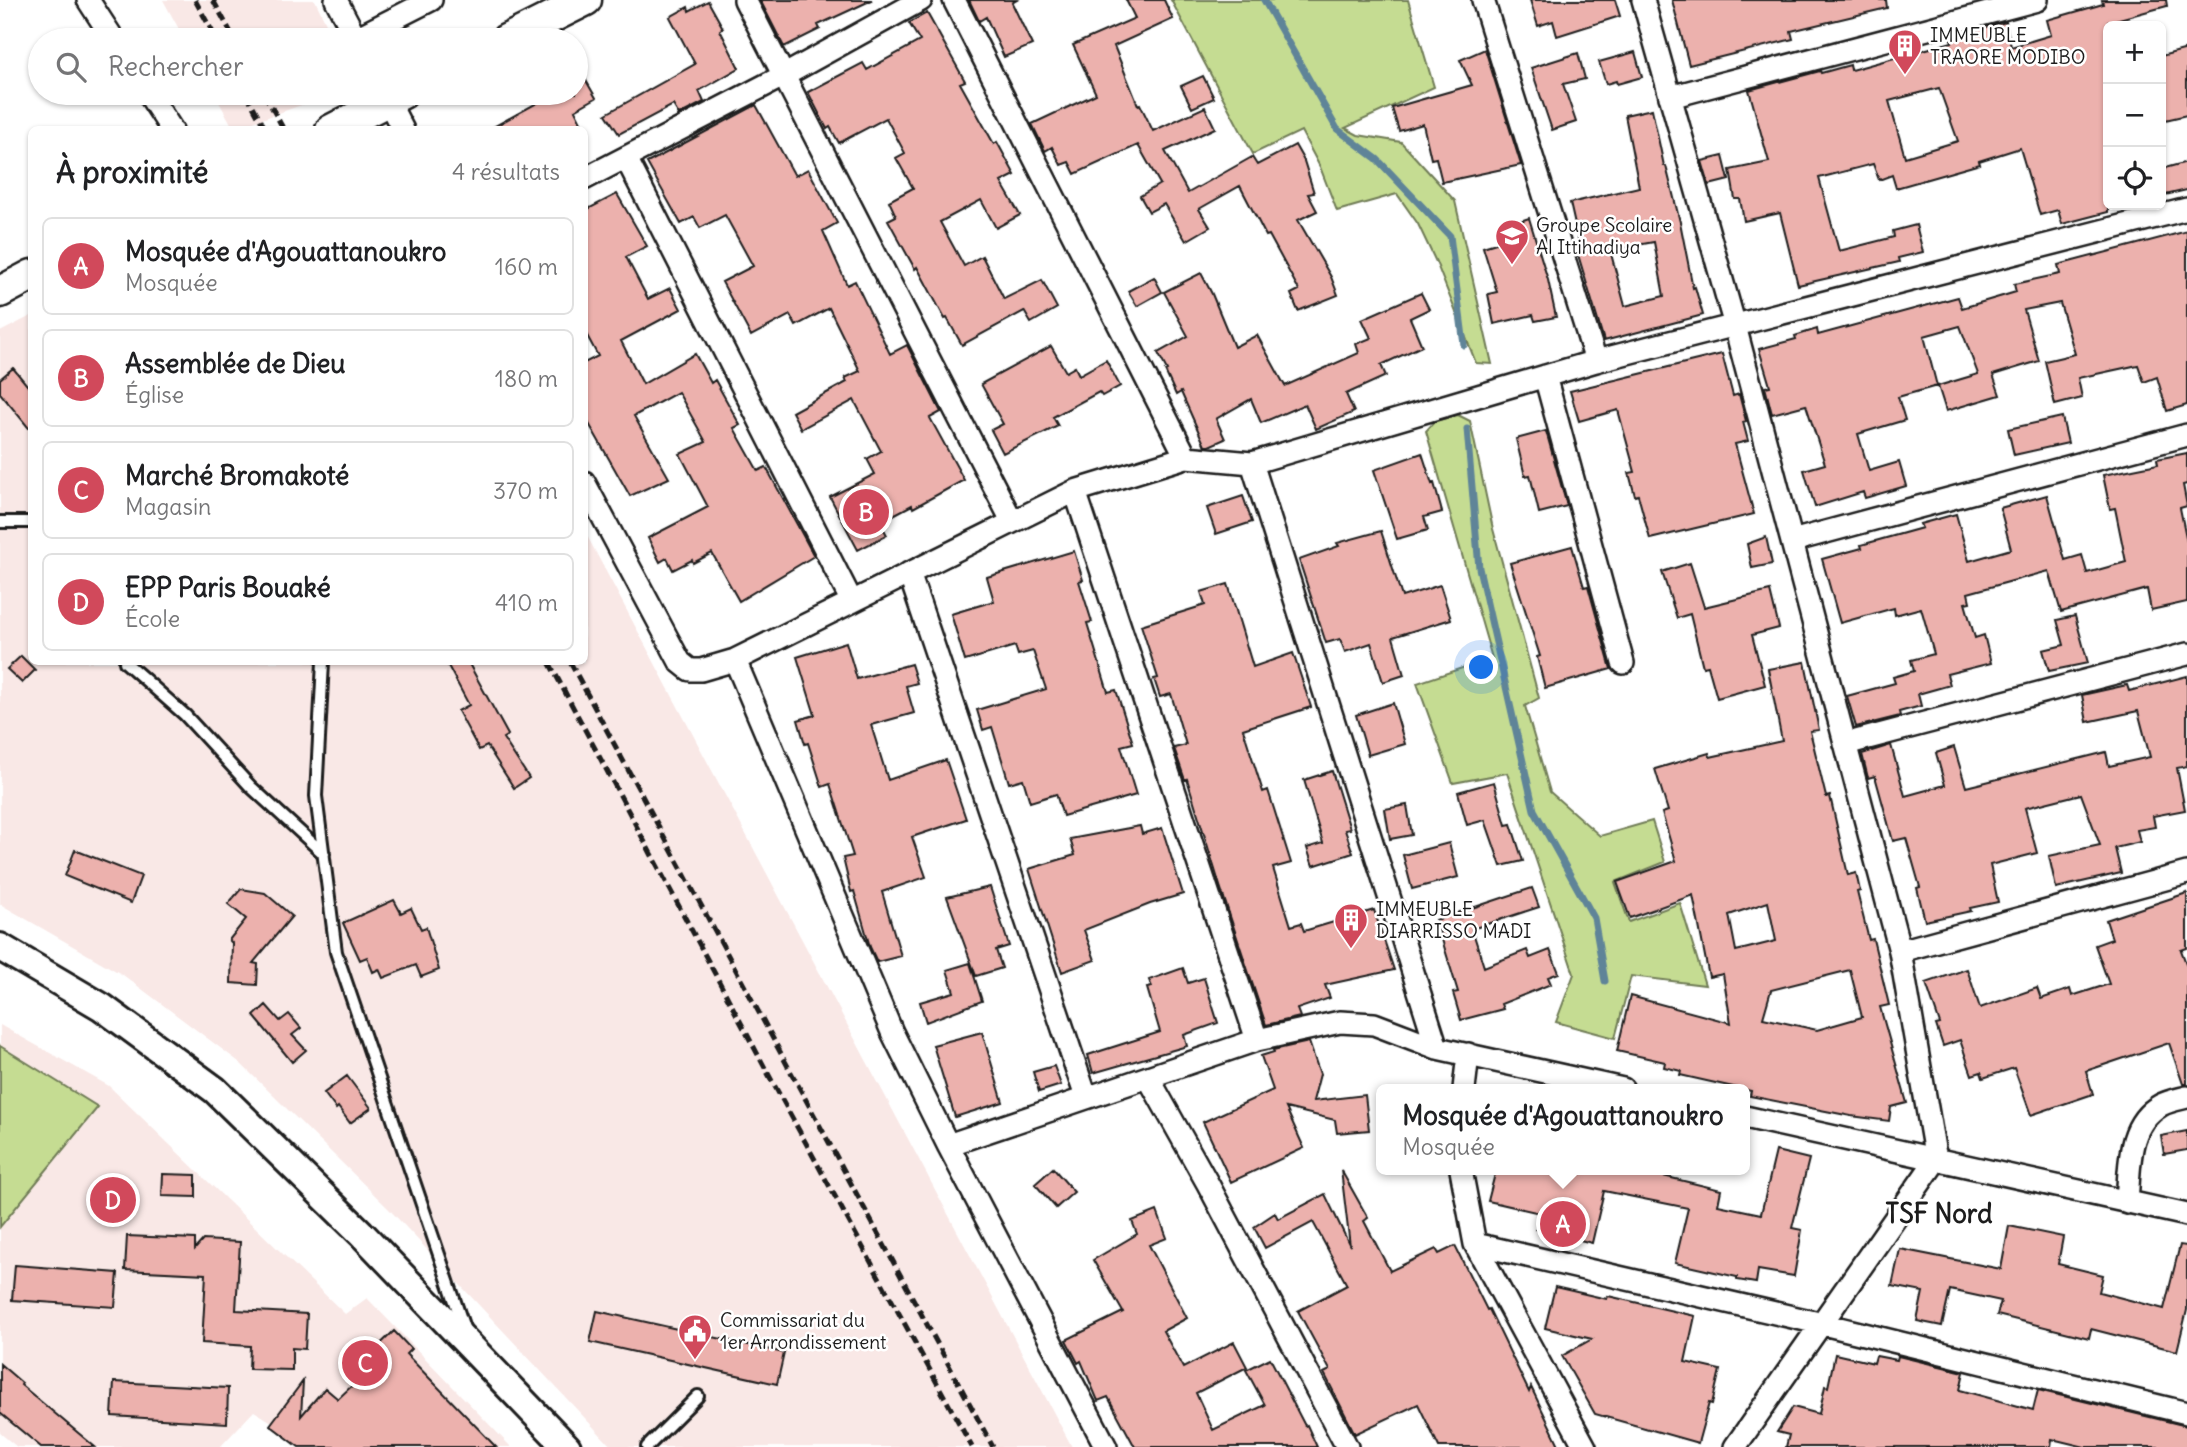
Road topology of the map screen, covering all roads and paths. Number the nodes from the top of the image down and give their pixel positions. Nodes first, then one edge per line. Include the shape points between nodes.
1 (88, 0) edge
2 (336, 0) edge
3 (431, 0) edge
4 (586, 0) edge
5 (745, 0) edge
6 (921, 0) edge
7 (954, 0) edge
8 (1483, 0) edge
9 (1643, 0) edge
10 (2037, 0) edge
11 (106, 28) edge
12 (350, 28) edge
13 (377, 28) edge
14 (530, 28) edge
15 (785, 75) junction
16 (1670, 97) junction
17 (156, 105) edge
18 (375, 105) edge
19 (395, 105) edge
20 (169, 126) edge
21 (338, 126) edge
22 (402, 126) edge
23 (626, 158) junction
24 (588, 177) edge
25 (2187, 209) edge
26 (28, 277) edge
27 (0, 292) edge
28 (1735, 326) junction
29 (1596, 360) junction
30 (1545, 376) junction
31 (2187, 435) edge
32 (1186, 457) junction
33 (1252, 463) junction
34 (588, 490) edge
35 (1075, 491) junction
36 (1012, 521) junction
37 (0, 522) edge
38 (28, 522) edge
39 (1792, 541) junction
40 (909, 573) junction
41 (852, 601) junction
42 (2187, 654) edge
43 (735, 660) junction
44 (1623, 663) dead end
45 (128, 665) edge
46 (323, 665) edge
47 (1845, 744) junction
48 (324, 855) junction
49 (2187, 873) edge
50 (0, 947) edge
51 (1900, 951) junction
52 (1257, 1040) junction
53 (1437, 1048) junction
54 (1468, 1054) junction
55 (1148, 1077) junction
56 (1465, 1084) edge
57 (1601, 1084) edge
58 (1086, 1097) junction
59 (2187, 1097) edge
60 (1750, 1118) edge
61 (948, 1145) junction
62 (1937, 1160) junction
63 (1462, 1175) edge
64 (2127, 1203) junction
65 (2187, 1216) edge
66 (1475, 1244) junction
67 (1823, 1324) junction
68 (471, 1347) junction
69 (698, 1396) dead end
70 (2187, 1413) edge
71 (561, 1445) edge
72 (647, 1447) edge
73 (1106, 1447) edge
74 (1346, 1447) edge
75 (1585, 1447) edge
76 (1735, 1447) edge

1 - 11 street
2 - 12 street
3 - 13 street
4 - 14 main road
5 - 15 street
6 - 15 street
7 - 32 street
8 - 29 street
9 - 16 street
10 - 16 street
15 - 23 street
15 - 36 street
16 - 28 street
17 - 20 street
18 - 21 main road
19 - 22 street
23 - 24 street
23 - 41 street
25 - 28 street
26 - 27 main road
28 - 29 street
28 - 39 street
29 - 30 street
30 - 33 street
30 - 44 street
31 - 39 street
32 - 33 street
32 - 35 street
33 - 53 street
34 - 43 street via 680,662 690,670 701,670
35 - 36 street
35 - 52 street
36 - 40 street
37 - 38 lane
39 - 47 street
40 - 41 street
40 - 58 street
41 - 43 street
42 - 47 street
43 - 61 street via 892,1032
45 - 48 lane via 185,715 251,787
46 - 48 lane via 316,796
47 - 51 street
48 - 68 lane via 336,952
49 - 51 street
50 - 68 street via 102,1007 215,1090
51 - 62 street
52 - 53 street via 1339,1022 1374,1024
52 - 55 street
53 - 54 street
54 - 56 street
54 - 57 street
55 - 58 street
55 - 74 street
58 - 61 street
59 - 64 street via 2162,1104 2142,1119 2133,1138
60 - 62 street
61 - 73 street
62 - 64 street
62 - 67 street
63 - 66 street
64 - 65 street
66 - 67 street
66 - 75 street
67 - 70 street
67 - 76 street
68 - 71 street
69 - 72 lane

